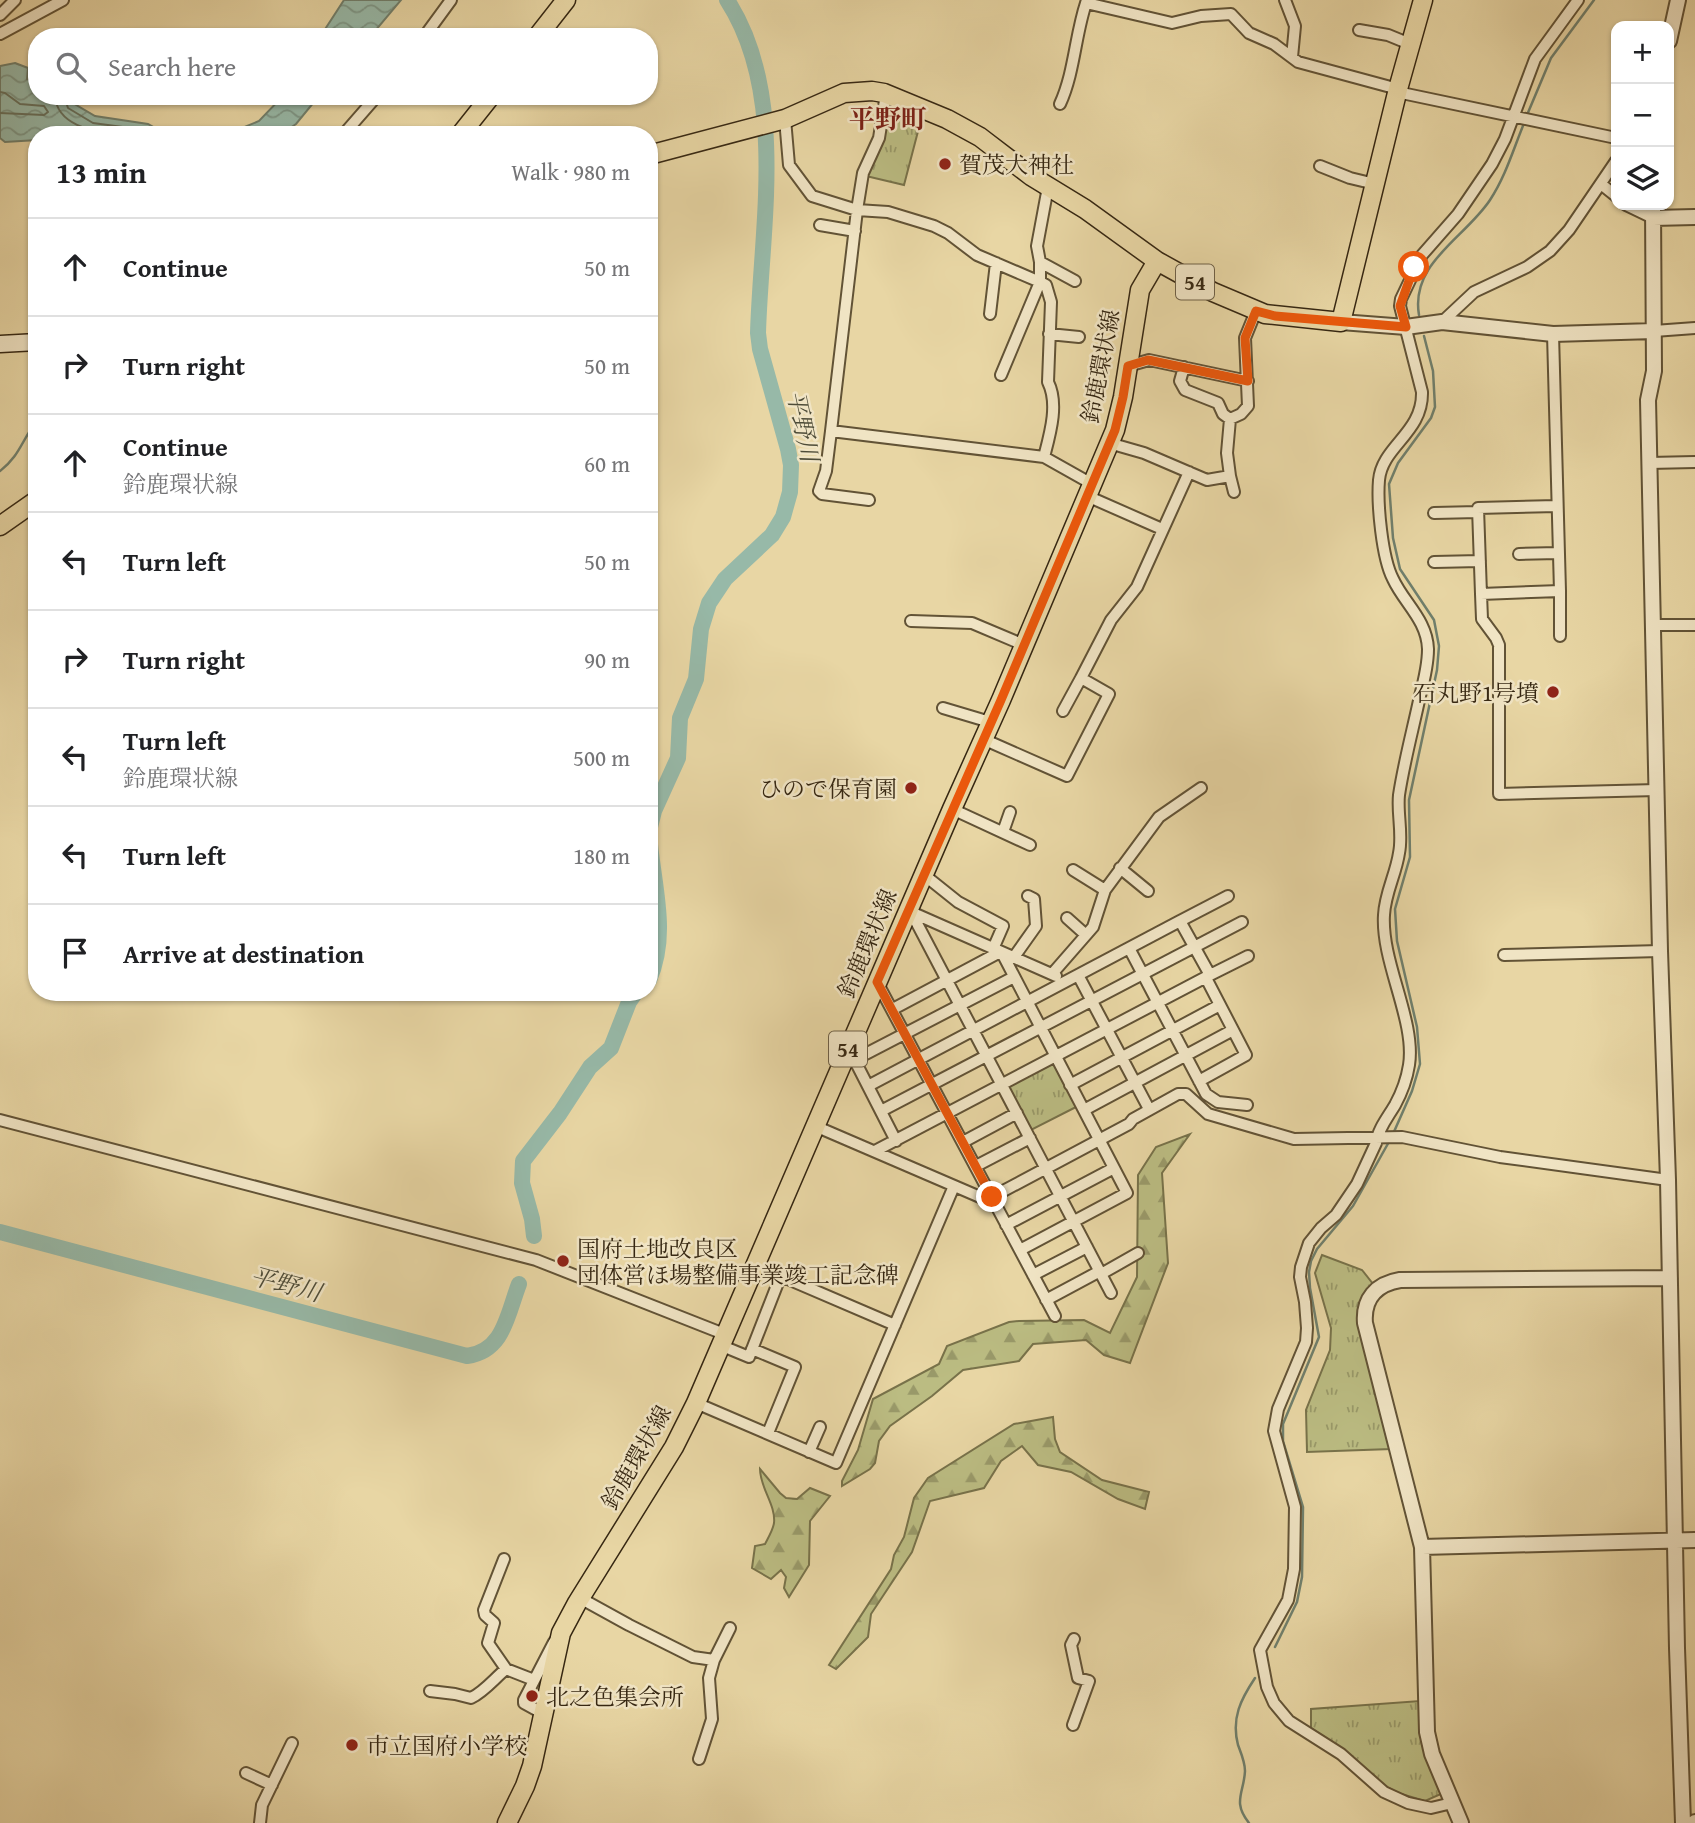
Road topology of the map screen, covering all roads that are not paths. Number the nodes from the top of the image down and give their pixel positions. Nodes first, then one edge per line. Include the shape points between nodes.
1 (15, 0) edge
2 (63, 0) edge
3 (451, 0) edge
4 (566, 0) edge
5 (1285, 0) edge
6 (1423, 0) edge
7 (1578, 0) edge
8 (1678, 0) edge
9 (1087, 2) edge
10 (0, 15) edge
11 (1673, 21) edge
12 (431, 28) edge
13 (544, 28) edge
14 (1359, 30) dead end
15 (0, 34) edge
16 (1410, 44) junction
17 (1292, 57) junction
18 (1398, 91) junction
19 (886, 94) junction
20 (1060, 104) dead end
21 (369, 105) edge
22 (484, 105) edge
23 (1515, 118) junction
24 (771, 124) junction
25 (351, 126) edge
26 (467, 126) edge
27 (1611, 137) edge
28 (658, 153) edge
29 (1320, 166) dead end
30 (1611, 169) edge
31 (1375, 184) junction
32 (1601, 184) junction
33 (1048, 187) junction
34 (1611, 192) edge
35 (857, 210) junction
36 (1653, 211) edge
37 (1695, 217) edge
38 (820, 225) dead end
39 (855, 231) junction
40 (1157, 261) junction
41 (1040, 262) junction
42 (996, 263) junction
43 (1075, 281) dead end
44 (1040, 282) junction
45 (1256, 311) junction
46 (990, 314) dead end
47 (1340, 321) junction
48 (1442, 322) junction
49 (1406, 327) junction
50 (1695, 328) edge
51 (1654, 331) junction
52 (1049, 334) junction
53 (1553, 334) junction
54 (1079, 337) dead end
55 (28, 342) edge
56 (0, 344) edge
57 (1128, 366) junction
58 (1184, 367) junction
59 (1001, 374) dead end
60 (1248, 381) junction
61 (1230, 419) junction
62 (831, 430) junction
63 (1109, 443) junction
64 (1044, 457) junction
65 (1695, 462) edge
66 (1650, 463) junction
67 (1189, 472) junction
68 (1230, 476) junction
69 (1090, 490) junction
70 (1234, 492) dead end
71 (869, 500) dead end
72 (28, 506) edge
73 (1557, 506) junction
74 (1478, 512) junction
75 (1434, 513) dead end
76 (0, 526) edge
77 (1162, 529) junction
78 (1558, 553) junction
79 (1519, 554) dead end
80 (1480, 561) junction
81 (1434, 562) dead end
82 (1560, 592) junction
83 (1481, 594) junction
84 (911, 621) dead end
85 (1652, 625) junction
86 (1695, 625) edge
87 (1560, 636) dead end
88 (1024, 645) junction
89 (1081, 678) junction
90 (943, 708) dead end
91 (1063, 711) dead end
92 (990, 722) junction
93 (983, 739) junction
94 (1200, 788) dead end
95 (1657, 790) junction
96 (952, 809) junction
97 (1010, 812) dead end
98 (1003, 832) junction
99 (1030, 845) dead end
100 (1120, 868) junction
101 (1073, 870) dead end
102 (923, 874) junction
103 (1105, 890) junction
104 (1147, 891) dead end
105 (1028, 896) dead end
106 (1228, 896) dead end
107 (910, 911) junction
108 (1067, 918) dead end
109 (1180, 921) junction
110 (1242, 922) dead end
111 (1086, 935) junction
112 (1194, 947) junction
113 (1129, 948) junction
114 (998, 951) junction
115 (1660, 951) junction
116 (1504, 955) dead end
117 (1248, 956) dead end
118 (1014, 957) junction
119 (1052, 974) junction
120 (1143, 974) junction
121 (1208, 976) junction
122 (1014, 977) junction
123 (1073, 977) junction
124 (947, 981) junction
125 (877, 982) junction
126 (1092, 1000) junction
127 (1027, 1002) junction
128 (1159, 1003) junction
129 (960, 1005) junction
130 (1220, 1005) junction
131 (893, 1009) junction
132 (1040, 1027) junction
133 (1107, 1029) junction
134 (973, 1030) junction
135 (1233, 1030) junction
136 (1173, 1031) junction
137 (906, 1034) junction
138 (851, 1055) junction
139 (986, 1055) junction
140 (1186, 1056) junction
141 (1056, 1057) junction
142 (1122, 1057) junction
143 (919, 1059) junction
144 (1199, 1081) junction
145 (1135, 1083) junction
146 (932, 1084) junction
147 (1070, 1084) junction
148 (1002, 1085) junction
149 (868, 1086) junction
150 (1247, 1105) dead end
151 (1149, 1109) junction
152 (1084, 1110) junction
153 (881, 1111) junction
154 (1017, 1113) junction
155 (948, 1114) junction
156 (0, 1120) edge
157 (815, 1126) junction
158 (1380, 1136) junction
159 (1030, 1138) junction
160 (896, 1140) junction
161 (1100, 1140) junction
162 (963, 1142) junction
163 (875, 1151) junction
164 (976, 1167) junction
165 (1045, 1168) junction
166 (1114, 1168) junction
167 (1668, 1180) junction
168 (954, 1185) junction
169 (1060, 1196) junction
170 (992, 1197) junction
171 (1073, 1221) junction
172 (1006, 1225) junction
173 (1087, 1247) junction
174 (1020, 1250) junction
175 (1138, 1253) dead end
176 (755, 1265) junction
177 (1100, 1273) junction
178 (781, 1275) junction
179 (1033, 1275) junction
180 (1670, 1279) junction
181 (1111, 1293) dead end
182 (1046, 1300) junction
183 (1055, 1317) dead end
184 (895, 1325) junction
185 (722, 1340) junction
186 (752, 1349) junction
187 (696, 1403) junction
188 (820, 1427) dead end
189 (768, 1433) junction
190 (810, 1452) junction
191 (1675, 1540) junction
192 (1695, 1540) edge
193 (1422, 1547) junction
194 (504, 1559) dead end
195 (580, 1598) junction
196 (730, 1628) dead end
197 (561, 1633) junction
198 (1074, 1639) dead end
199 (714, 1660) junction
200 (506, 1669) junction
201 (534, 1680) junction
202 (430, 1691) dead end
203 (544, 1714) junction
204 (1073, 1725) dead end
205 (292, 1742) dead end
206 (699, 1759) dead end
207 (246, 1773) dead end
208 (272, 1785) junction
209 (1452, 1803) junction
210 (261, 1823) edge
211 (507, 1823) edge
212 (1461, 1823) edge
213 (1684, 1823) edge

1 - 10 street
2 - 15 street
3 - 12 street
4 - 13 main road
5 - 17 street via 1295,26
6 - 16 main road
7 - 23 street via 1539,52
8 - 11 street
9 - 17 street via 1172,23 1231,14 1249,33
9 - 20 street via 1069,85
14 - 16 street
16 - 18 main road
17 - 18 street
18 - 23 street
18 - 31 main road
19 - 24 main road, 54 via 844,93
19 - 33 main road, 54 via 980,137
19 - 35 street
21 - 25 street
22 - 26 main road
23 - 27 street
23 - 49 street via 1492,164 1414,267 1400,306
24 - 28 main road, 54
24 - 35 street via 789,165 812,196
29 - 31 street
30 - 32 street
31 - 47 main road
32 - 34 street
32 - 48 street via 1550,251 1474,292
33 - 40 main road, 54
33 - 41 street via 1037,246
35 - 39 street
35 - 42 street via 888,212 934,226
36 - 37 street
36 - 51 street
38 - 39 street
39 - 62 street
40 - 45 main road, 54
40 - 57 main road, 鈴鹿環状線 / 54 via 1140,290
41 - 43 street
41 - 44 street
42 - 44 street
42 - 46 street
44 - 52 street via 1046,285 1051,302
44 - 59 street
45 - 47 main road, 54
45 - 60 street via 1245,338
47 - 49 street
48 - 49 street
48 - 53 street
49 - 158 street via 1422,403 1420,414 1382,470 1381,532 1392,578 1415,611 1428,650 1399,797 1399,856 1384,916 1409,1065
50 - 51 street
51 - 53 street
51 - 66 street via 1648,400
52 - 54 street
52 - 64 street via 1048,382 1053,407
53 - 73 street
55 - 56 main road
57 - 58 street via 1148,360
57 - 63 main road, 鈴鹿環状線 / 54
58 - 60 street
58 - 61 street via 1180,380 1185,390 1218,403
60 - 61 street via 1248,405
61 - 68 street
62 - 64 street
62 - 71 street via 820,491
63 - 67 street
63 - 69 main road, 鈴鹿環状線 / 54
64 - 69 street
65 - 66 street
66 - 85 street
67 - 68 street via 1207,480
67 - 77 street
68 - 70 street
69 - 77 street
69 - 88 main road, 鈴鹿環状線 / 54
72 - 76 main road
73 - 74 street via 1478,508
73 - 78 street
74 - 75 street
74 - 80 street
77 - 89 street via 1137,587 1111,620
78 - 79 street
78 - 82 street
80 - 81 street
80 - 83 street
82 - 83 street
82 - 87 street
83 - 95 street via 1482,619 1499,645 1499,794
84 - 88 street via 972,623
85 - 86 street
85 - 95 street
88 - 92 main road, 鈴鹿環状線 / 54
89 - 91 street
89 - 93 street via 1109,694 1067,776
90 - 92 street
92 - 93 main road, 鈴鹿環状線 / 54
93 - 96 main road, 鈴鹿環状線 / 54
94 - 100 street via 1158,817
95 - 115 street
96 - 98 street
96 - 102 main road, 鈴鹿環状線 / 54
97 - 98 street
98 - 99 street
100 - 103 street
100 - 104 street
101 - 103 street
102 - 107 main road, 鈴鹿環状線 / 54
102 - 114 street via 958,902 1003,926
103 - 111 street via 1097,918
105 - 118 street via 1034,899 1036,926
106 - 109 street
107 - 114 street
107 - 124 street
107 - 125 main road, 鈴鹿環状線 / 54
108 - 111 street
109 - 112 street
109 - 113 street
110 - 112 street
111 - 119 street
112 - 120 street
112 - 121 street
113 - 120 street
113 - 123 street
114 - 118 street
114 - 122 street
114 - 124 street
115 - 116 street
115 - 167 street
117 - 121 street
118 - 119 street
119 - 123 street
120 - 126 street
120 - 128 street
121 - 128 street
121 - 130 street
122 - 127 street
122 - 129 street
123 - 126 street
123 - 127 street
124 - 129 street
124 - 131 street
125 - 131 street
125 - 138 main road, 鈴鹿環状線 / 54
126 - 132 street
126 - 133 street
127 - 132 street
127 - 134 street
128 - 133 street
128 - 136 street
129 - 134 street
129 - 137 street
130 - 135 street
130 - 136 street
131 - 137 street
132 - 139 street
132 - 141 street
133 - 141 street
133 - 142 street
134 - 139 street
134 - 143 street
135 - 140 street
135 - 144 street via 1246,1055
136 - 140 street
136 - 142 street
137 - 138 street
137 - 143 street
138 - 149 street
138 - 157 main road, 鈴鹿環状線 / 54
139 - 146 street
139 - 148 street
140 - 144 street
140 - 145 street
141 - 147 street
141 - 148 street
142 - 145 street
142 - 147 street
143 - 146 street
143 - 149 street
144 - 150 street via 1212,1099
145 - 151 street
145 - 152 street
146 - 153 street
146 - 155 street
147 - 152 street
148 - 154 street
148 - 155 street
149 - 153 street
151 - 158 street via 1172,1095 1186,1094 1208,1114 1294,1139
151 - 161 street
152 - 161 street
153 - 160 street
154 - 159 street
154 - 162 street
155 - 160 street
155 - 162 street
156 - 185 street via 536,1260
157 - 163 street
157 - 176 main road, 鈴鹿環状線 / 54
158 - 167 street
158 - 209 street via 1357,1184 1309,1244 1301,1267 1306,1342 1278,1409 1274,1431 1294,1507 1293,1578 1288,1600 1260,1650 1267,1687 1289,1721 1341,1754 1384,1792 1431,1808
159 - 164 street
159 - 165 street
160 - 163 street
161 - 165 street
161 - 166 street
162 - 164 street
163 - 168 street
164 - 170 street
165 - 169 street
165 - 170 street
166 - 169 street
166 - 171 street via 1127,1193
167 - 180 street
168 - 170 street via 980,1197
168 - 184 street
169 - 171 street
169 - 172 street
170 - 172 street
171 - 173 street
171 - 174 street
172 - 174 street
173 - 177 street
173 - 179 street
174 - 179 street
175 - 177 street
176 - 178 street
176 - 185 main road, 鈴鹿環状線 / 54
177 - 181 street
177 - 182 street
178 - 184 street
178 - 186 street
179 - 182 street
180 - 191 street
180 - 193 street via 1400,1280 1375,1290 1366,1304 1365,1323
182 - 183 street
184 - 190 street via 836,1463
185 - 186 street via 749,1357
185 - 187 main road, 鈴鹿環状線 / 54
186 - 189 street via 795,1367
187 - 189 street
187 - 195 main road, 鈴鹿環状線 / 54 via 674,1447
188 - 190 street
189 - 190 street
191 - 192 street
191 - 193 street
191 - 213 street
193 - 209 street via 1427,1732
194 - 200 street via 484,1610 494,1623 488,1643
195 - 197 main road, 鈴鹿環状線 / 54
195 - 199 street via 693,1657
196 - 199 street
197 - 201 street
197 - 203 main road, 鈴鹿環状線 / 54
198 - 204 street via 1071,1645 1078,1678 1089,1681
199 - 206 street via 709,1678 712,1719
200 - 201 street
200 - 202 street via 471,1698
201 - 203 street via 524,1703
203 - 211 main road, 鈴鹿環状線 / 54 via 525,1786
205 - 208 street
207 - 208 street
208 - 210 street via 262,1805
209 - 212 street

